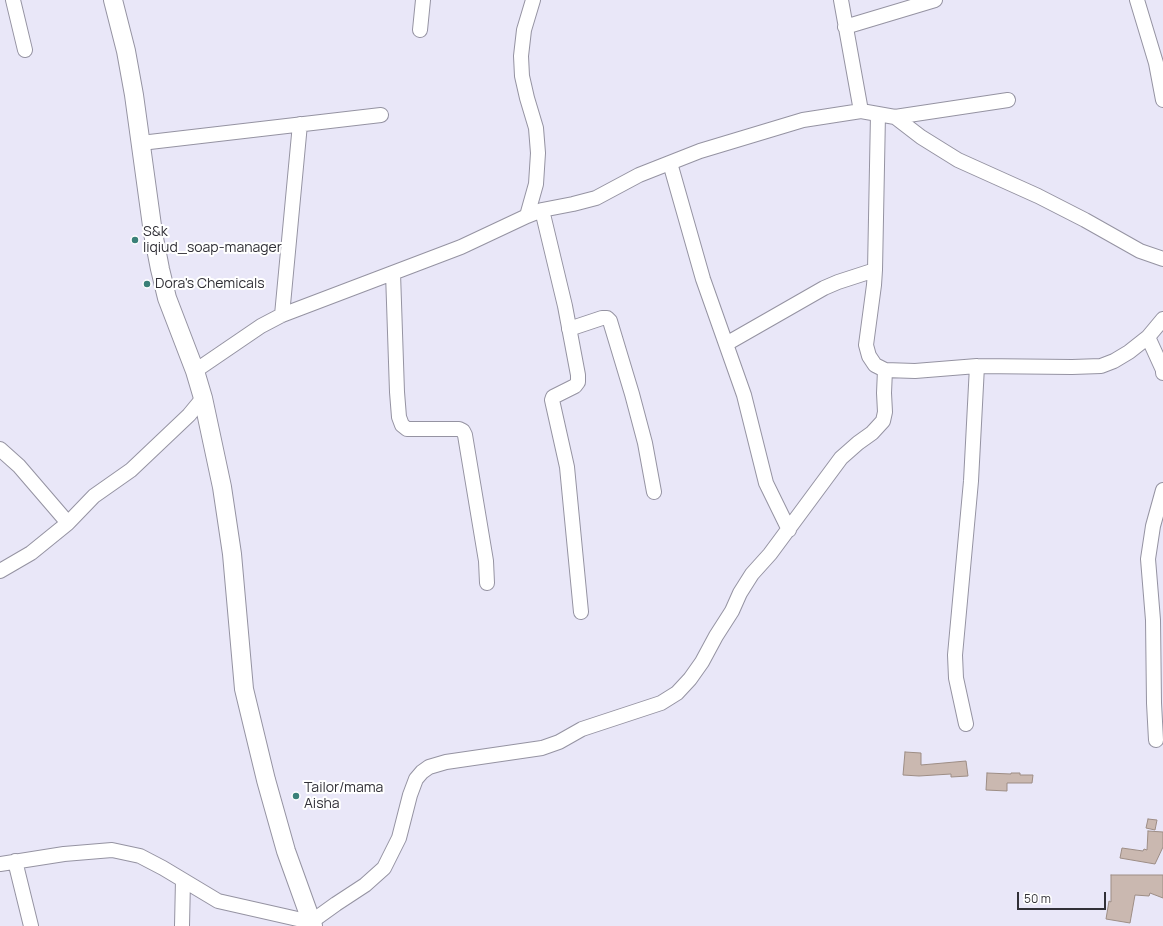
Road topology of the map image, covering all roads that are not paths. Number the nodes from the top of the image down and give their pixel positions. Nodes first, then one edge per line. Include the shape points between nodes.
1 (13, 0) edge
2 (113, 0) edge
3 (423, 0) edge
4 (533, 0) edge
5 (841, 0) edge
6 (935, 0) edge
7 (1137, 0) edge
8 (845, 26) junction
9 (420, 30) dead end
10 (24, 50) dead end
11 (1008, 100) dead end
12 (1163, 100) edge
13 (861, 111) junction
14 (878, 114) junction
15 (381, 115) dead end
16 (895, 116) junction
17 (300, 124) junction
18 (141, 143) junction
19 (670, 163) junction
20 (542, 210) junction
21 (527, 216) junction
22 (1163, 259) edge
23 (875, 270) junction
24 (393, 273) junction
25 (282, 315) junction
26 (1163, 319) edge
27 (569, 329) junction
28 (1148, 337) junction
29 (726, 344) junction
30 (977, 366) junction
31 (885, 370) junction
32 (195, 371) junction
33 (1163, 373) edge
34 (203, 398) junction
35 (0, 449) edge
36 (1163, 490) edge
37 (654, 492) dead end
38 (68, 523) junction
39 (789, 530) junction
40 (0, 571) edge
41 (487, 582) dead end
42 (581, 612) dead end
43 (966, 724) dead end
44 (1156, 740) dead end
45 (15, 861) junction
46 (0, 864) edge
47 (183, 880) junction
48 (312, 924) edge
49 (31, 926) edge
50 (182, 926) edge

1 - 10 street
2 - 18 street via 126,51
3 - 9 street
4 - 21 street via 524,30 521,56 522,76 536,128 538,153 536,184
5 - 8 street
6 - 8 street
7 - 12 street via 1156,63
8 - 13 street
11 - 16 street
13 - 14 street
13 - 19 street via 803,120 700,151
14 - 16 street
14 - 23 street
15 - 17 street
16 - 22 street via 921,137 958,160 1038,196 1140,251
17 - 18 street
17 - 25 street
18 - 32 street via 160,269 167,298
19 - 20 street via 639,175 596,198
19 - 29 street via 703,279
20 - 21 street
20 - 27 street
21 - 24 street via 462,247
23 - 29 street via 824,288
23 - 31 street via 866,345 875,365
24 - 25 street
24 - 41 street via 399,417 407,429 463,431 486,561
25 - 32 street via 261,326
26 - 28 street
27 - 37 street via 602,318 610,321 646,443
27 - 42 street via 578,382 552,400 567,467
28 - 30 street via 1114,361 1101,366
28 - 33 street
29 - 39 street via 744,395 766,483
30 - 31 street
30 - 43 street via 971,481 955,655 956,678
31 - 39 street via 883,421 841,458
32 - 34 street
34 - 38 street via 189,415 131,470 94,496
34 - 48 street via 222,487 232,554 244,689 286,851
35 - 38 street via 19,466
36 - 44 street via 1153,526 1148,559 1153,620
38 - 40 street via 31,553
39 - 48 street via 752,574 702,662 677,693 661,703 582,729 542,748 446,762 429,767 416,779 398,838 384,868
45 - 46 street
45 - 47 street via 112,850 140,856
45 - 49 street
47 - 48 street via 218,901
47 - 50 street

